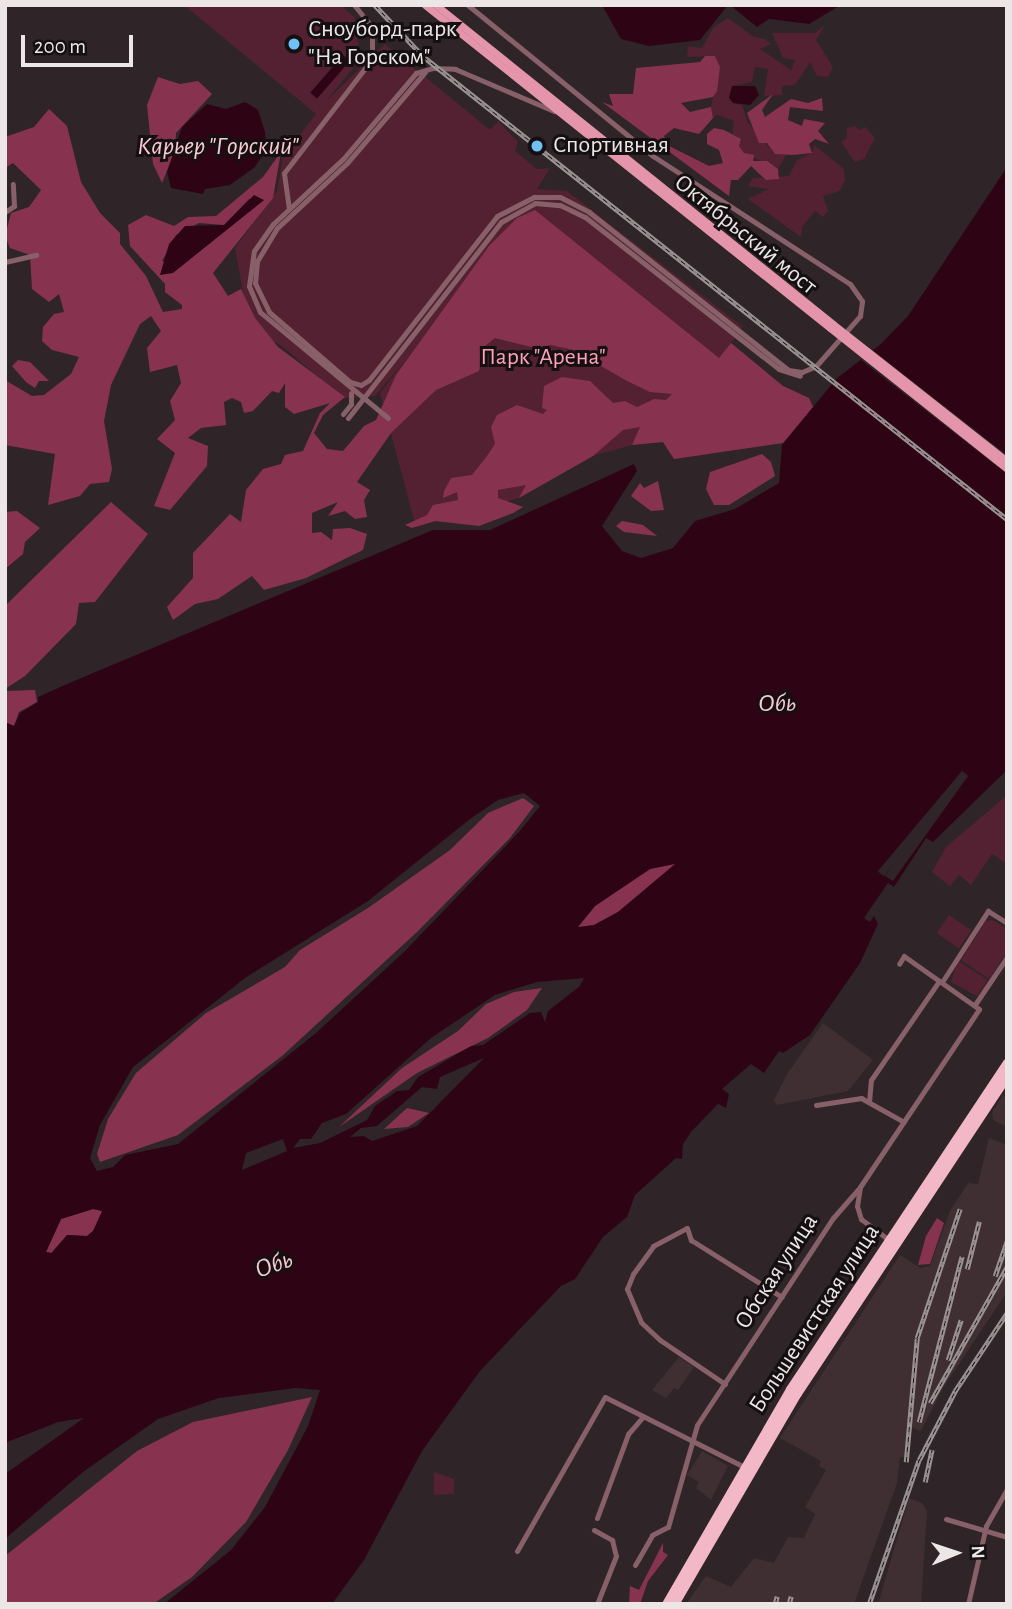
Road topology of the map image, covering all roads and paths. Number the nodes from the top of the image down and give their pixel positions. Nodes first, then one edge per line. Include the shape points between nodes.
1 (354, 5) edge
2 (425, 5) edge
3 (436, 5) edge
4 (468, 5) edge
5 (473, 5) edge
6 (566, 117) junction
7 (13, 184) dead end
8 (288, 196) junction
9 (302, 203) junction
10 (5, 212) edge
11 (288, 212) junction
12 (275, 226) junction
13 (36, 256) dead end
14 (5, 262) edge
15 (465, 263) junction
16 (832, 326) junction
17 (368, 386) junction
18 (358, 393) junction
19 (369, 404) junction
20 (353, 406) junction
21 (346, 416) dead end
22 (388, 418) dead end
23 (1007, 461) edge
24 (1007, 469) edge
25 (1007, 923) edge
26 (1007, 957) edge
27 (899, 964) dead end
28 (940, 981) junction
29 (977, 1006) junction
30 (1007, 1062) edge
31 (1007, 1076) edge
32 (869, 1102) junction
33 (816, 1105) dead end
34 (904, 1122) junction
35 (860, 1187) junction
36 (889, 1240) junction
37 (782, 1297) junction
38 (725, 1384) junction
39 (642, 1418) junction
40 (693, 1442) junction
41 (744, 1467) junction
42 (1007, 1489) edge
43 (597, 1517) dead end
44 (946, 1519) dead end
45 (594, 1530) dead end
46 (985, 1532) junction
47 (1007, 1537) edge
48 (517, 1550) dead end
49 (635, 1565) dead end
50 (597, 1604) edge
51 (666, 1604) edge
52 (674, 1604) edge
53 (968, 1604) edge

1 - 8 street via 372,27 372,60 284,173
2 - 6 main road, Октябрьский мост
3 - 16 main road, Октябрьский мост
4 - 15 street via 653,156 850,284 862,308 816,366 806,372 788,370 589,212 552,196 510,206
5 - 15 street via 689,179 849,279 862,293 865,308 824,363 807,375 794,376 585,217 561,205 536,203 513,213
6 - 9 street via 455,69 432,68
6 - 16 main road, Октябрьский мост
7 - 10 street via 14,206
8 - 9 street
8 - 11 street
9 - 11 street
9 - 12 street
11 - 12 street
12 - 18 street via 254,274 262,301 283,331
13 - 14 street
15 - 17 street
16 - 23 main road, Октябрьский мост, bridge
16 - 24 main road, Октябрьский мост, bridge
17 - 18 street
17 - 18 street
17 - 19 street
18 - 19 street
18 - 20 street
18 - 20 street
19 - 20 street
19 - 22 street
20 - 21 street
25 - 28 street via 988,911
26 - 29 street, Обская улица
27 - 28 street via 904,956
28 - 29 street
28 - 32 street via 870,1080
29 - 34 street, Обская улица
30 - 36 highway, Большевистская улица
31 - 52 highway, Большевистская улица via 797,1393
32 - 33 street via 857,1098
32 - 34 street
34 - 35 street, Обская улица
35 - 36 street via 857,1206 861,1219
35 - 37 street, Обская улица via 833,1218
36 - 41 highway, Большевистская улица
37 - 38 street, Обская улица
37 - 38 street via 691,1240 687,1228 655,1244 643,1260 627,1289 641,1322
38 - 40 street, Обская улица via 697,1426
39 - 40 street
39 - 43 street via 628,1434
39 - 48 street via 605,1397
40 - 41 street
40 - 49 street, Обская улица via 668,1527 652,1535
41 - 51 highway, Большевистская улица
42 - 46 street
44 - 46 street
45 - 50 street via 615,1546 613,1570
46 - 47 street
46 - 53 street

